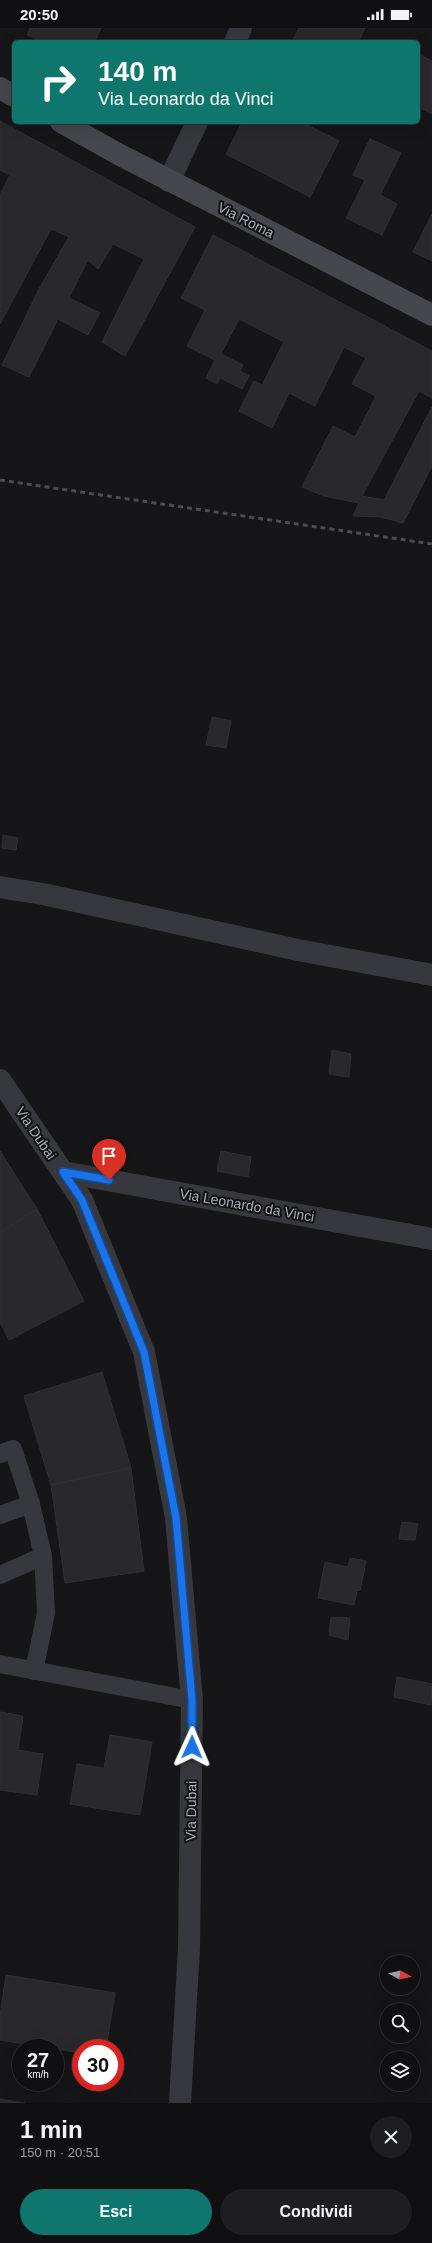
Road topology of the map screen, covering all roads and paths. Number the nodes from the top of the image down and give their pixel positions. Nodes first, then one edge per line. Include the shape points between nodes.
1 (241, 28) edge
2 (235, 40) edge
3 (0, 88) edge
4 (12, 95) edge
5 (65, 124) edge
6 (196, 124) edge
7 (169, 180) junction
8 (432, 315) edge
9 (0, 887) edge
10 (432, 975) edge
11 (0, 1080) edge
12 (63, 1172) junction
13 (432, 1239) edge
14 (0, 1454) edge
15 (31, 1504) junction
16 (0, 1515) edge
17 (43, 1556) junction
18 (0, 1575) edge
19 (0, 1664) edge
20 (34, 1671) junction
21 (192, 1700) junction
22 (180, 2103) edge

1 - 2 street
3 - 4 street
5 - 7 street, Via Roma
6 - 7 street
7 - 8 street, Via Roma
9 - 10 street via 43,894 298,950
11 - 12 street, Via Dubai
12 - 13 street, Via Leonardo da Vinci
12 - 21 street, Via Dubai via 82,1200 144,1352 176,1518
14 - 15 lane via 13,1449
15 - 16 lane
15 - 17 lane
17 - 18 lane
17 - 20 lane via 46,1613
19 - 20 lane
20 - 21 lane
21 - 22 street, Via Dubai via 189,1948

